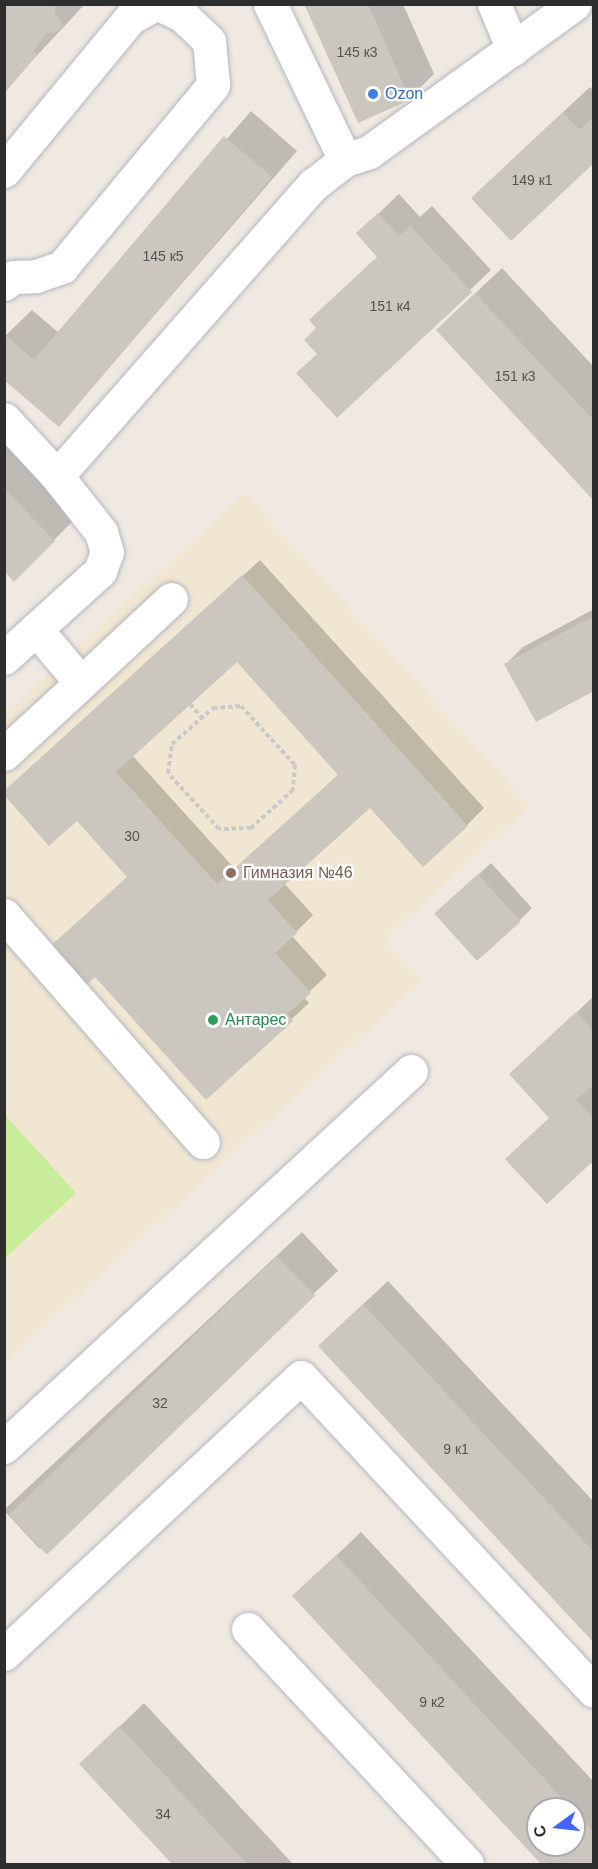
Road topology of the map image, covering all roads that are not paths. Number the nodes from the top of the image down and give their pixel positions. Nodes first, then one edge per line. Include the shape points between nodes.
1 (270, 4) edge
2 (494, 4) edge
3 (574, 4) edge
4 (139, 8) edge
5 (513, 48) junction
6 (345, 160) junction
7 (4, 171) edge
8 (4, 284) edge
9 (4, 419) edge
10 (57, 476) junction
11 (171, 599) dead end
12 (36, 629) junction
13 (4, 658) edge
14 (81, 683) junction
15 (4, 754) edge
16 (4, 915) edge
17 (411, 1071) dead end
18 (203, 1142) dead end
19 (4, 1447) edge
20 (248, 1629) dead end
21 (4, 1654) edge
22 (594, 1691) edge
23 (467, 1864) edge

1 - 6 lane
2 - 5 lane
3 - 5 lane
4 - 7 lane
4 - 8 lane via 182,15 209,41 213,85 62,267 36,276 13,277
5 - 6 lane via 369,152
6 - 10 lane via 313,185
9 - 10 lane
10 - 12 lane via 101,532 107,552 100,571
11 - 14 lane
12 - 13 lane
12 - 14 lane
14 - 15 lane
16 - 18 lane
17 - 19 lane
20 - 23 lane
21 - 22 lane via 301,1377

